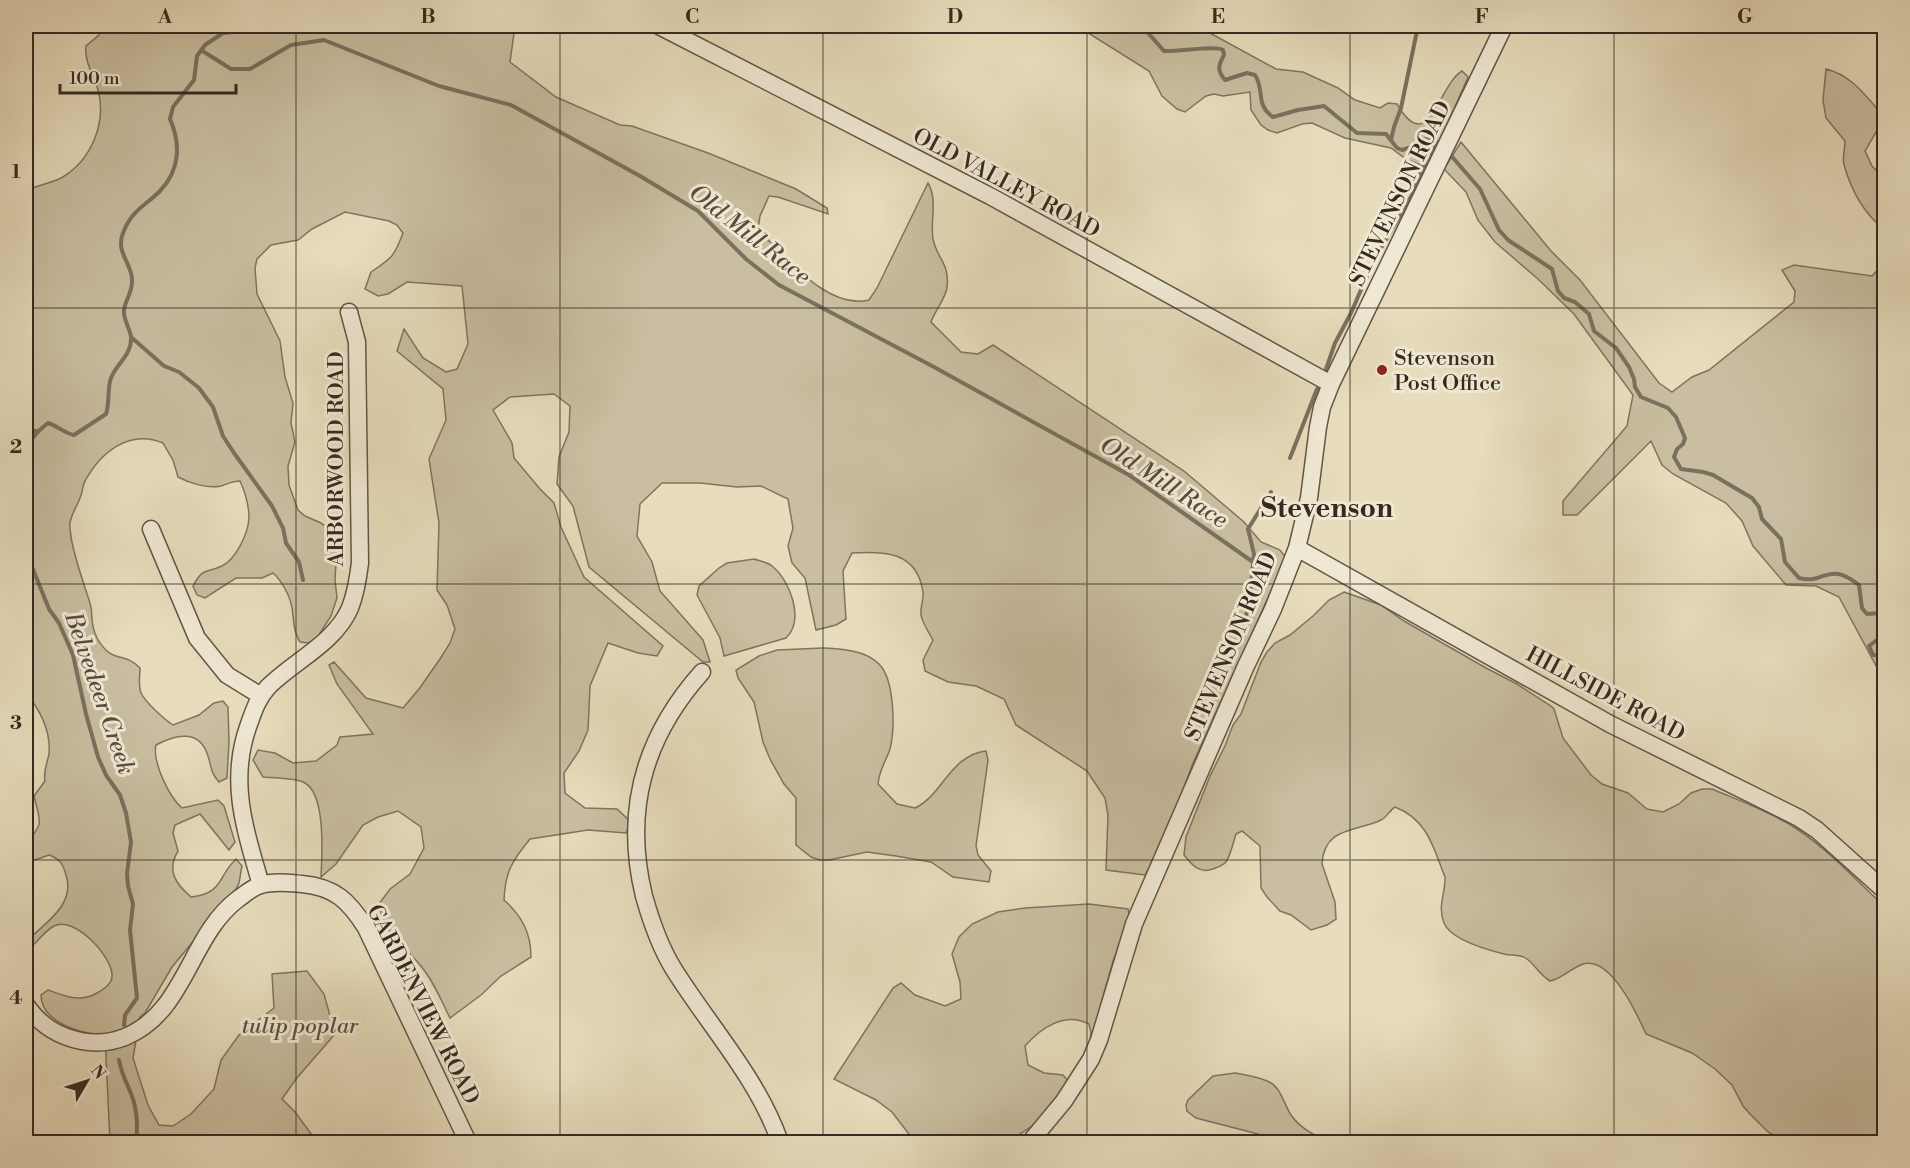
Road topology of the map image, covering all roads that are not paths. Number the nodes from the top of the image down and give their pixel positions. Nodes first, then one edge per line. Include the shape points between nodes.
1 (659, 26) edge
2 (1504, 26) edge
3 (349, 312) dead end
4 (1331, 384) junction
5 (151, 529) dead end
6 (1297, 548) junction
7 (702, 672) dead end
8 (261, 696) junction
9 (261, 885) junction
10 (1884, 890) edge
11 (26, 1005) edge
12 (468, 1143) edge
13 (780, 1143) edge
14 (1030, 1143) edge

1 - 4 street, OLD VALLEY ROAD via 990,196
2 - 4 street, STEVENSON ROAD
3 - 8 street, ARBORWOOD ROAD via 357,342 360,563 356,591 338,627
4 - 6 street, STEVENSON ROAD via 1322,407 1309,498
5 - 8 street via 197,638 227,675
6 - 10 street, HILLSIDE ROAD via 1610,724 1799,818
6 - 14 street, STEVENSON ROAD via 1134,924 1091,1059
7 - 13 street via 667,718 644,773 635,838 639,876 657,940 747,1075
8 - 9 street, ARBORWOOD ROAD via 247,728 238,786 242,818
9 - 11 street, GARDENVIEW ROAD via 219,917 166,1006 134,1033 103,1043 77,1040 48,1029
9 - 12 street, GARDENVIEW ROAD via 296,883 326,888 357,913

